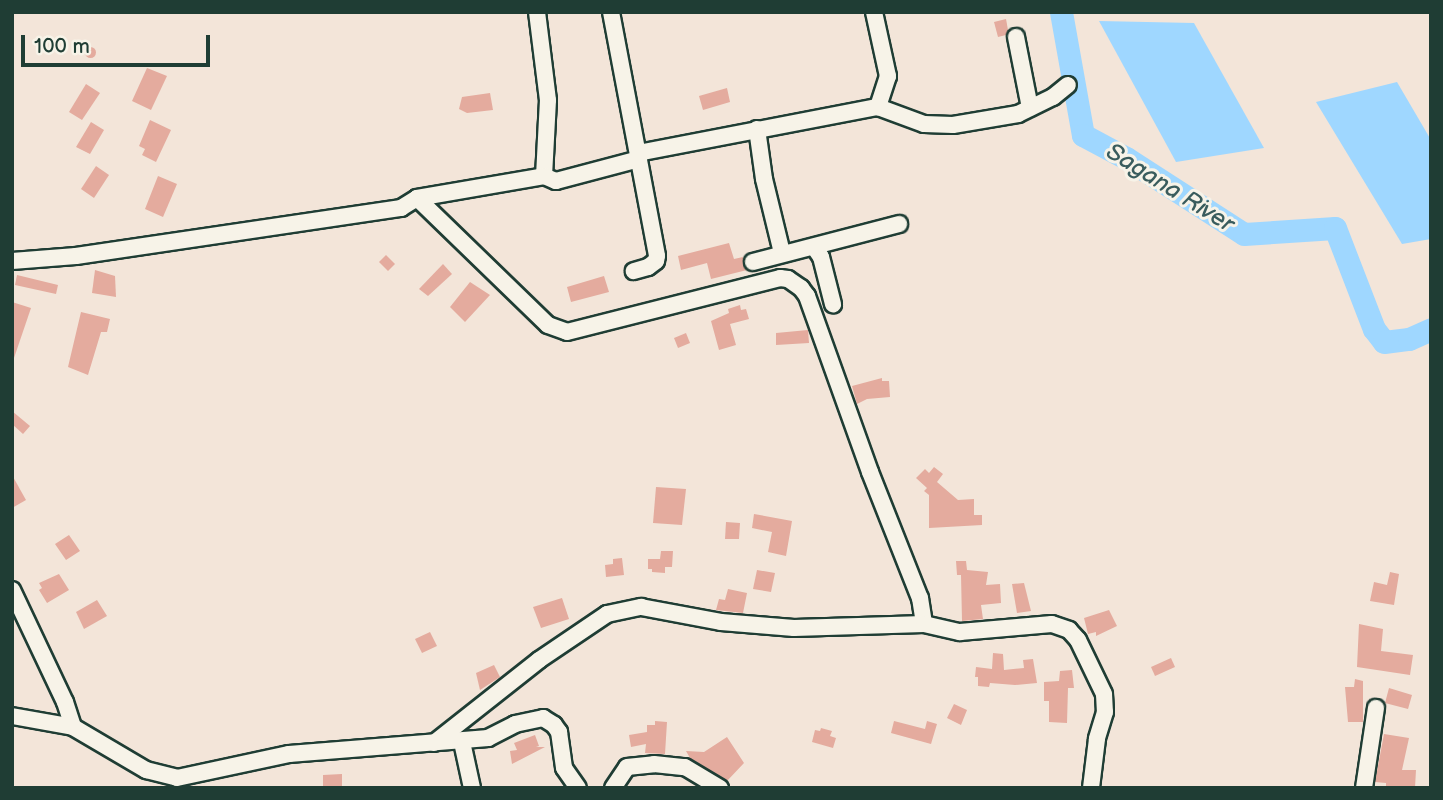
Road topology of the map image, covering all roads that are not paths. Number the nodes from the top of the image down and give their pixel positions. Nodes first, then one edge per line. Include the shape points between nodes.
1 (537, 12) edge
2 (611, 12) edge
3 (874, 12) edge
4 (1016, 37) dead end
5 (1068, 85) dead end
6 (878, 107) junction
7 (1030, 108) junction
8 (757, 129) junction
9 (638, 156) junction
10 (544, 176) junction
11 (417, 198) junction
12 (899, 224) dead end
13 (814, 247) junction
14 (782, 253) junction
15 (12, 261) edge
16 (753, 262) dead end
17 (634, 271) dead end
18 (833, 304) dead end
19 (12, 590) edge
20 (924, 624) junction
21 (1376, 708) dead end
22 (12, 716) edge
23 (73, 727) junction
24 (462, 742) junction
25 (434, 743) junction
26 (472, 788) edge
27 (578, 788) edge
28 (612, 788) edge
29 (720, 788) edge
30 (1090, 788) edge
31 (1364, 788) edge

1 - 10 street via 548,100
2 - 9 street
3 - 6 street via 888,76
4 - 7 street
5 - 7 street
6 - 7 street via 939,125 1018,114
6 - 8 street
8 - 9 street
8 - 14 street
9 - 10 street via 556,181
9 - 17 street via 657,256 648,267
10 - 11 street
11 - 15 street via 401,208 76,256
11 - 20 street via 548,325 567,332 780,278 801,288 920,598
12 - 13 street
13 - 14 street
13 - 18 street
14 - 16 street
19 - 23 street
20 - 25 street via 794,628 641,607 607,614 539,660
20 - 30 street via 960,632 1042,624 1069,630 1104,694 1105,712
21 - 31 street
22 - 23 street
23 - 25 street via 146,770 177,778 289,754
24 - 25 street
24 - 26 street
24 - 27 street via 488,738 523,721 542,718 559,732 564,768
28 - 29 street via 627,767 667,764 685,767

